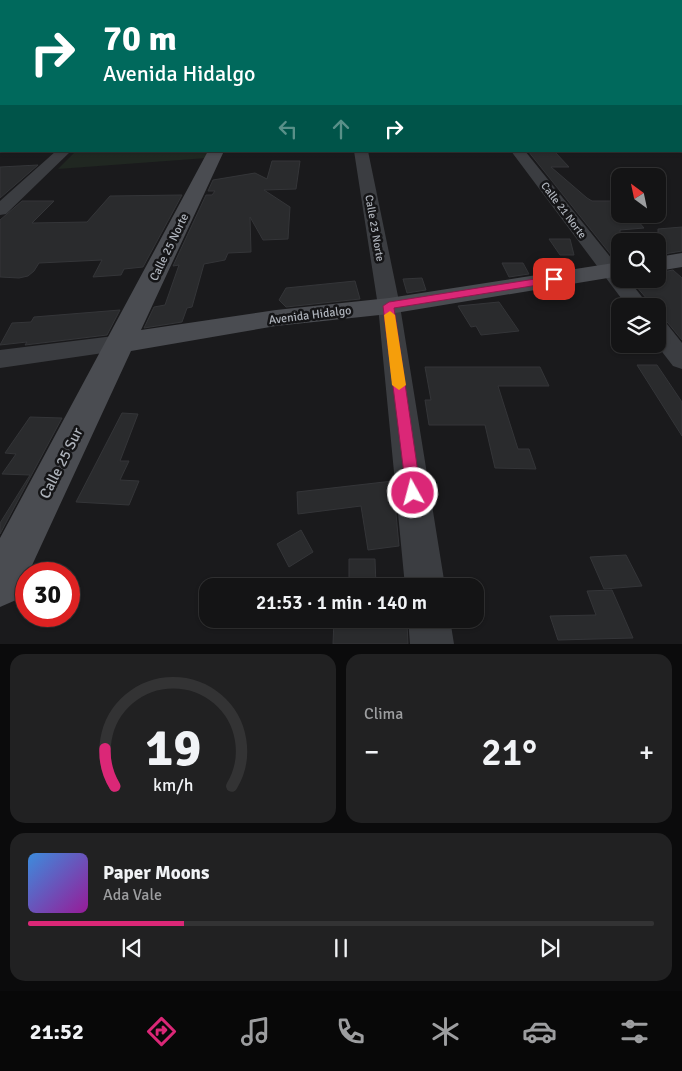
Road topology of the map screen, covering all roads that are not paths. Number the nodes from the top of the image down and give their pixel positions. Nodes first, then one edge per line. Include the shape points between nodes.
1 (63, 152) edge
2 (216, 152) edge
3 (361, 152) edge
4 (519, 152) edge
5 (0, 210) edge
6 (682, 260) edge
7 (666, 263) edge
8 (611, 266) edge
9 (611, 270) edge
10 (389, 306) junction
11 (666, 340) edge
12 (122, 343) junction
13 (0, 359) edge
14 (682, 360) edge
15 (424, 578) edge
16 (0, 584) edge
17 (430, 628) edge
18 (432, 644) edge

1 - 5 street
2 - 12 street, Calle 25 Norte
3 - 10 street, Calle 23 Norte
4 - 8 street, Calle 21 Norte
6 - 7 street
9 - 10 street, Avenida Hidalgo
10 - 12 street, Avenida Hidalgo via 276,318
10 - 15 street, Calle 23 Norte
11 - 14 street
12 - 13 street, Avenida Hidalgo
12 - 16 street, Calle 25 Sur
17 - 18 street

